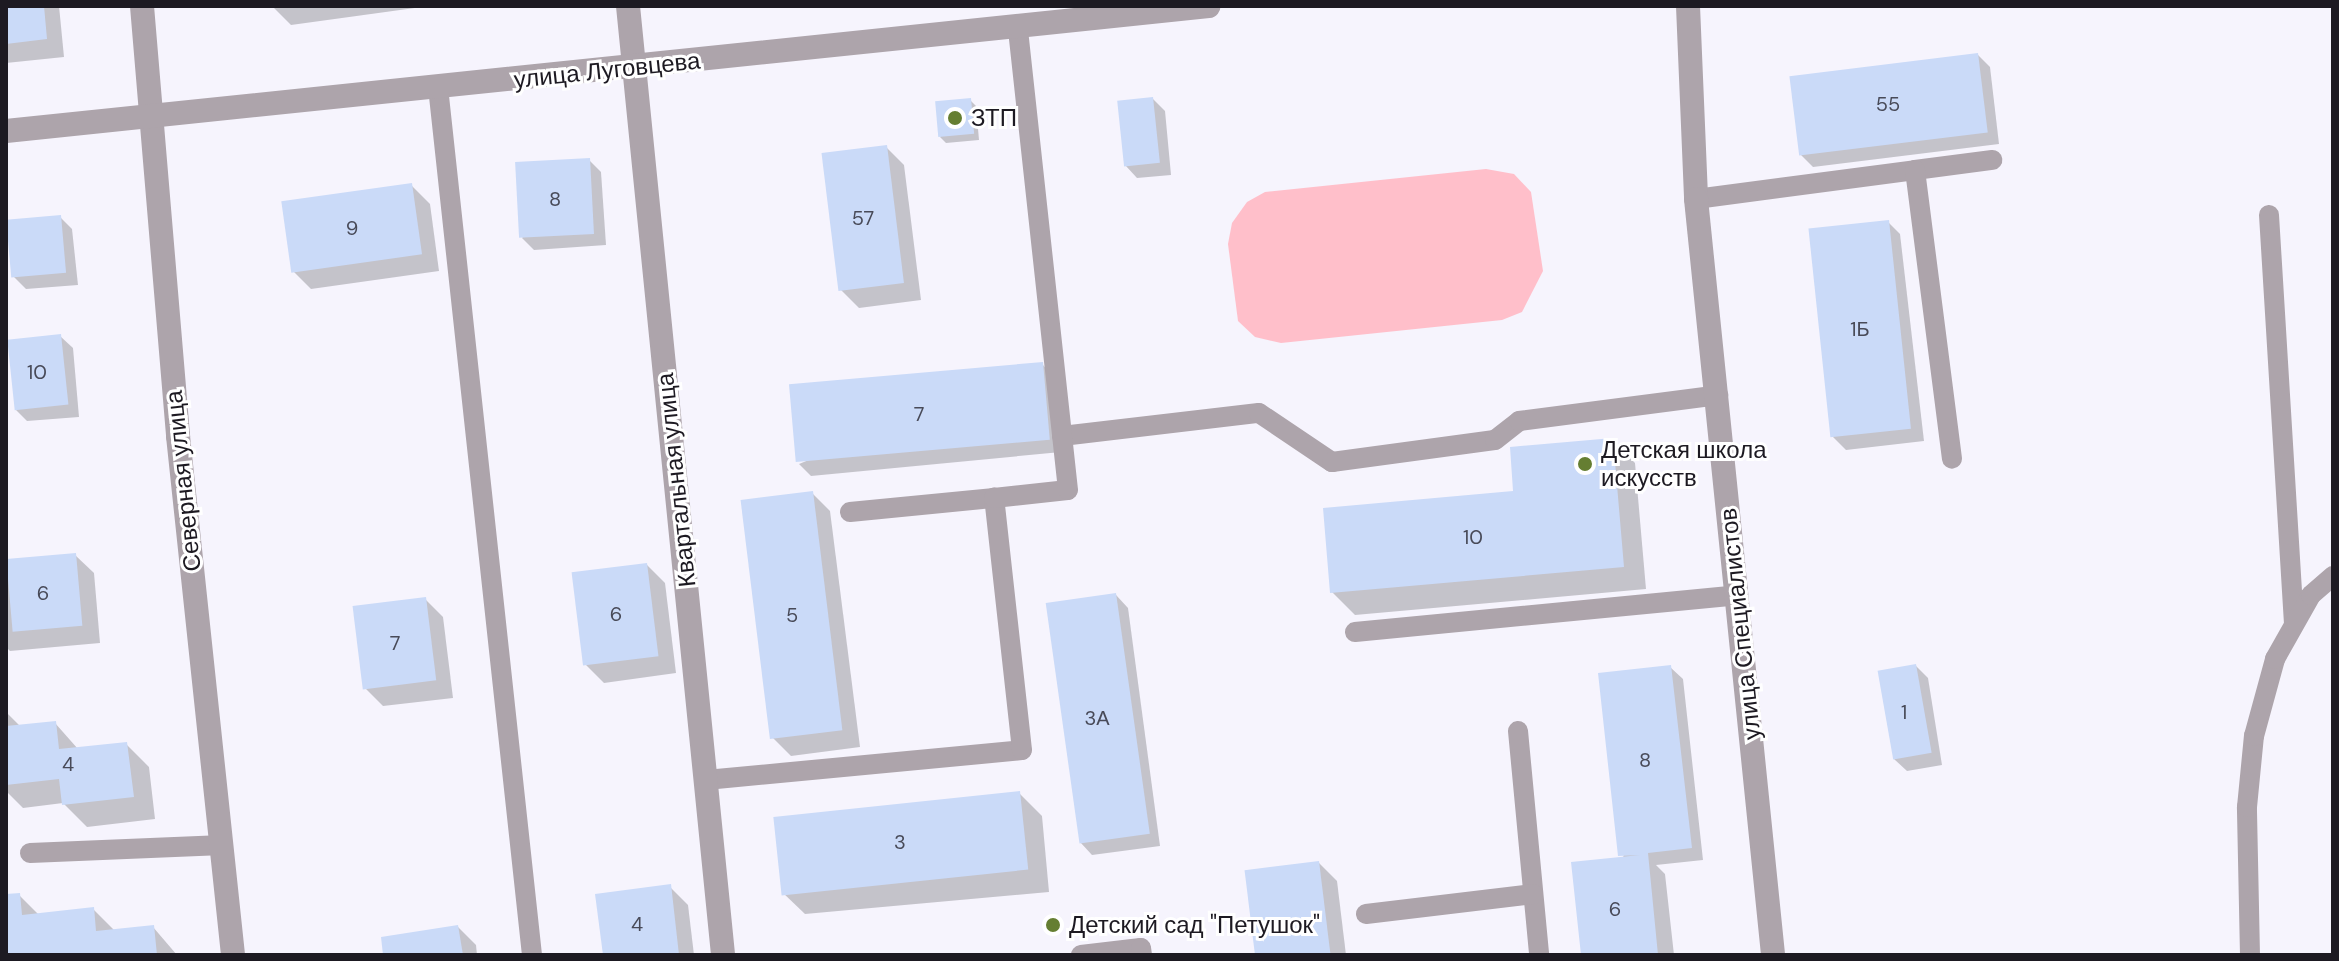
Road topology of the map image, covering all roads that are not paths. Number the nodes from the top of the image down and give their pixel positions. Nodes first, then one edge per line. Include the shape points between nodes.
1 (142, 6) edge
2 (628, 6) edge
3 (1688, 6) edge
4 (1195, 7) edge
5 (1018, 26) junction
6 (635, 67) junction
7 (438, 87) junction
8 (152, 116) junction
9 (6, 131) edge
10 (1992, 160) dead end
11 (1915, 170) junction
12 (1696, 199) junction
13 (2269, 215) dead end
14 (1718, 395) junction
15 (1062, 436) junction
16 (1952, 459) dead end
17 (994, 498) junction
18 (850, 512) dead end
19 (2333, 576) edge
20 (1737, 595) junction
21 (2294, 622) junction
22 (1355, 632) dead end
23 (1518, 731) dead end
24 (706, 780) junction
25 (223, 845) junction
26 (30, 853) dead end
27 (1533, 894) junction
28 (1366, 914) dead end
29 (233, 955) edge
30 (532, 955) edge
31 (723, 955) edge
32 (1081, 955) edge
33 (1142, 955) edge
34 (1539, 955) edge
35 (1773, 955) edge
36 (2250, 955) edge

1 - 8 street, Северная улица
2 - 6 street, Квартальная улица
3 - 12 street, улица Специалистов
4 - 5 street, улица Луговцева
5 - 6 street, улица Луговцева
5 - 15 lane
6 - 7 street, улица Луговцева
6 - 24 street, Квартальная улица
7 - 8 street, улица Луговцева
7 - 30 lane
8 - 9 street, улица Луговцева
8 - 25 street, Северная улица via 178,436
10 - 11 lane
11 - 12 lane
11 - 16 lane
12 - 14 street, улица Специалистов
13 - 21 lane
14 - 15 lane via 1519,421 1495,440 1332,462 1259,413
14 - 20 street, улица Специалистов
15 - 17 lane via 1068,490
17 - 18 lane
17 - 24 lane via 1022,750
19 - 21 lane via 2311,595
20 - 22 lane
20 - 35 street, улица Специалистов
21 - 36 lane via 2275,659 2254,736 2247,807
23 - 27 lane
24 - 31 street, Квартальная улица
25 - 26 lane
25 - 29 street, Северная улица
27 - 28 lane
27 - 34 lane
32 - 33 lane via 1141,948

